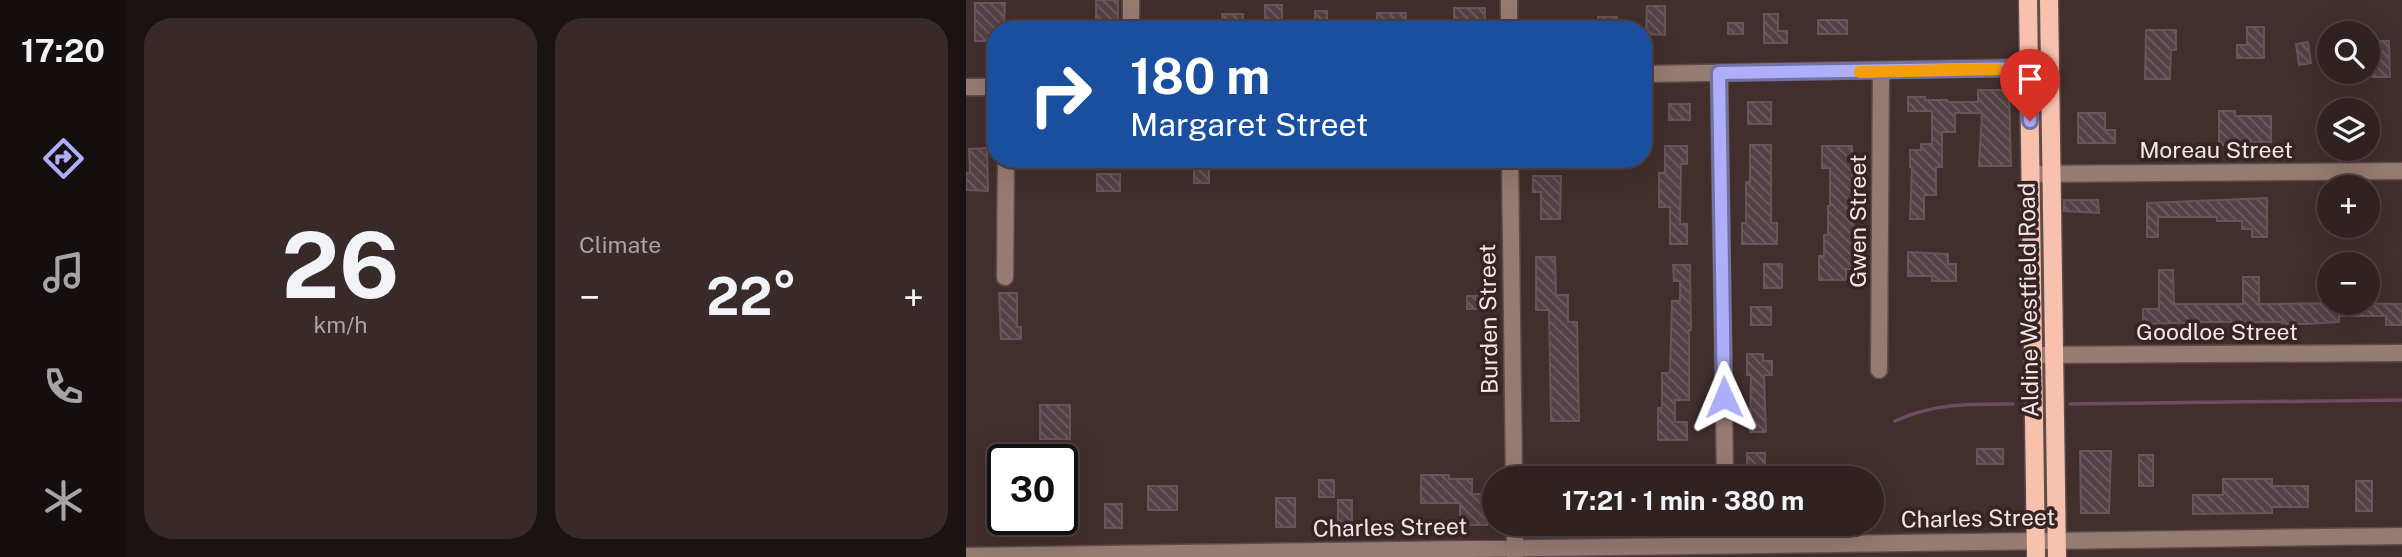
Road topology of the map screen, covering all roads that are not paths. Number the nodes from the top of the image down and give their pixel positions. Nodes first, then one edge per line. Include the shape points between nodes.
1 (1131, 0) edge
2 (1509, 0) edge
3 (2028, 0) edge
4 (2049, 0) edge
5 (1132, 21) edge
6 (1509, 21) edge
7 (2029, 68) junction
8 (2049, 68) junction
9 (1881, 71) junction
10 (1719, 73) junction
11 (1652, 74) edge
12 (987, 87) edge
13 (966, 88) edge
14 (1006, 168) edge
15 (1510, 168) edge
16 (2402, 171) edge
17 (2031, 174) junction
18 (2051, 174) junction
19 (1005, 277) dead end
20 (2402, 353) edge
21 (2054, 354) junction
22 (2033, 355) junction
23 (1879, 370) dead end
24 (1514, 466) edge
25 (1725, 466) edge
26 (1726, 536) edge
27 (2402, 536) edge
28 (1726, 544) junction
29 (2057, 548) edge
30 (2036, 549) edge
31 (1515, 552) edge
32 (966, 556) edge

1 - 5 street
2 - 6 street
3 - 7 main road, Aldine Westfield Road
4 - 8 main road, Aldine Westfield Road
7 - 8 street
7 - 9 street
7 - 17 main road, Aldine Westfield Road
8 - 18 main road, Aldine Westfield Road
9 - 10 street
9 - 23 street, Gwen Street
10 - 11 street
10 - 25 street
12 - 13 street
14 - 19 street
15 - 24 street, Burden Street
16 - 18 street, Moreau Street
17 - 18 street, Moreau Street
17 - 22 main road, Aldine Westfield Road
18 - 21 main road, Aldine Westfield Road
20 - 21 street, Goodloe Street
21 - 22 street, Goodloe Street
21 - 29 main road, Aldine Westfield Road
22 - 30 main road, Aldine Westfield Road
26 - 28 street
27 - 29 street, Charles Street
28 - 30 street, Charles Street
28 - 31 street, Charles Street
29 - 30 street, Charles Street
31 - 32 street, Charles Street

